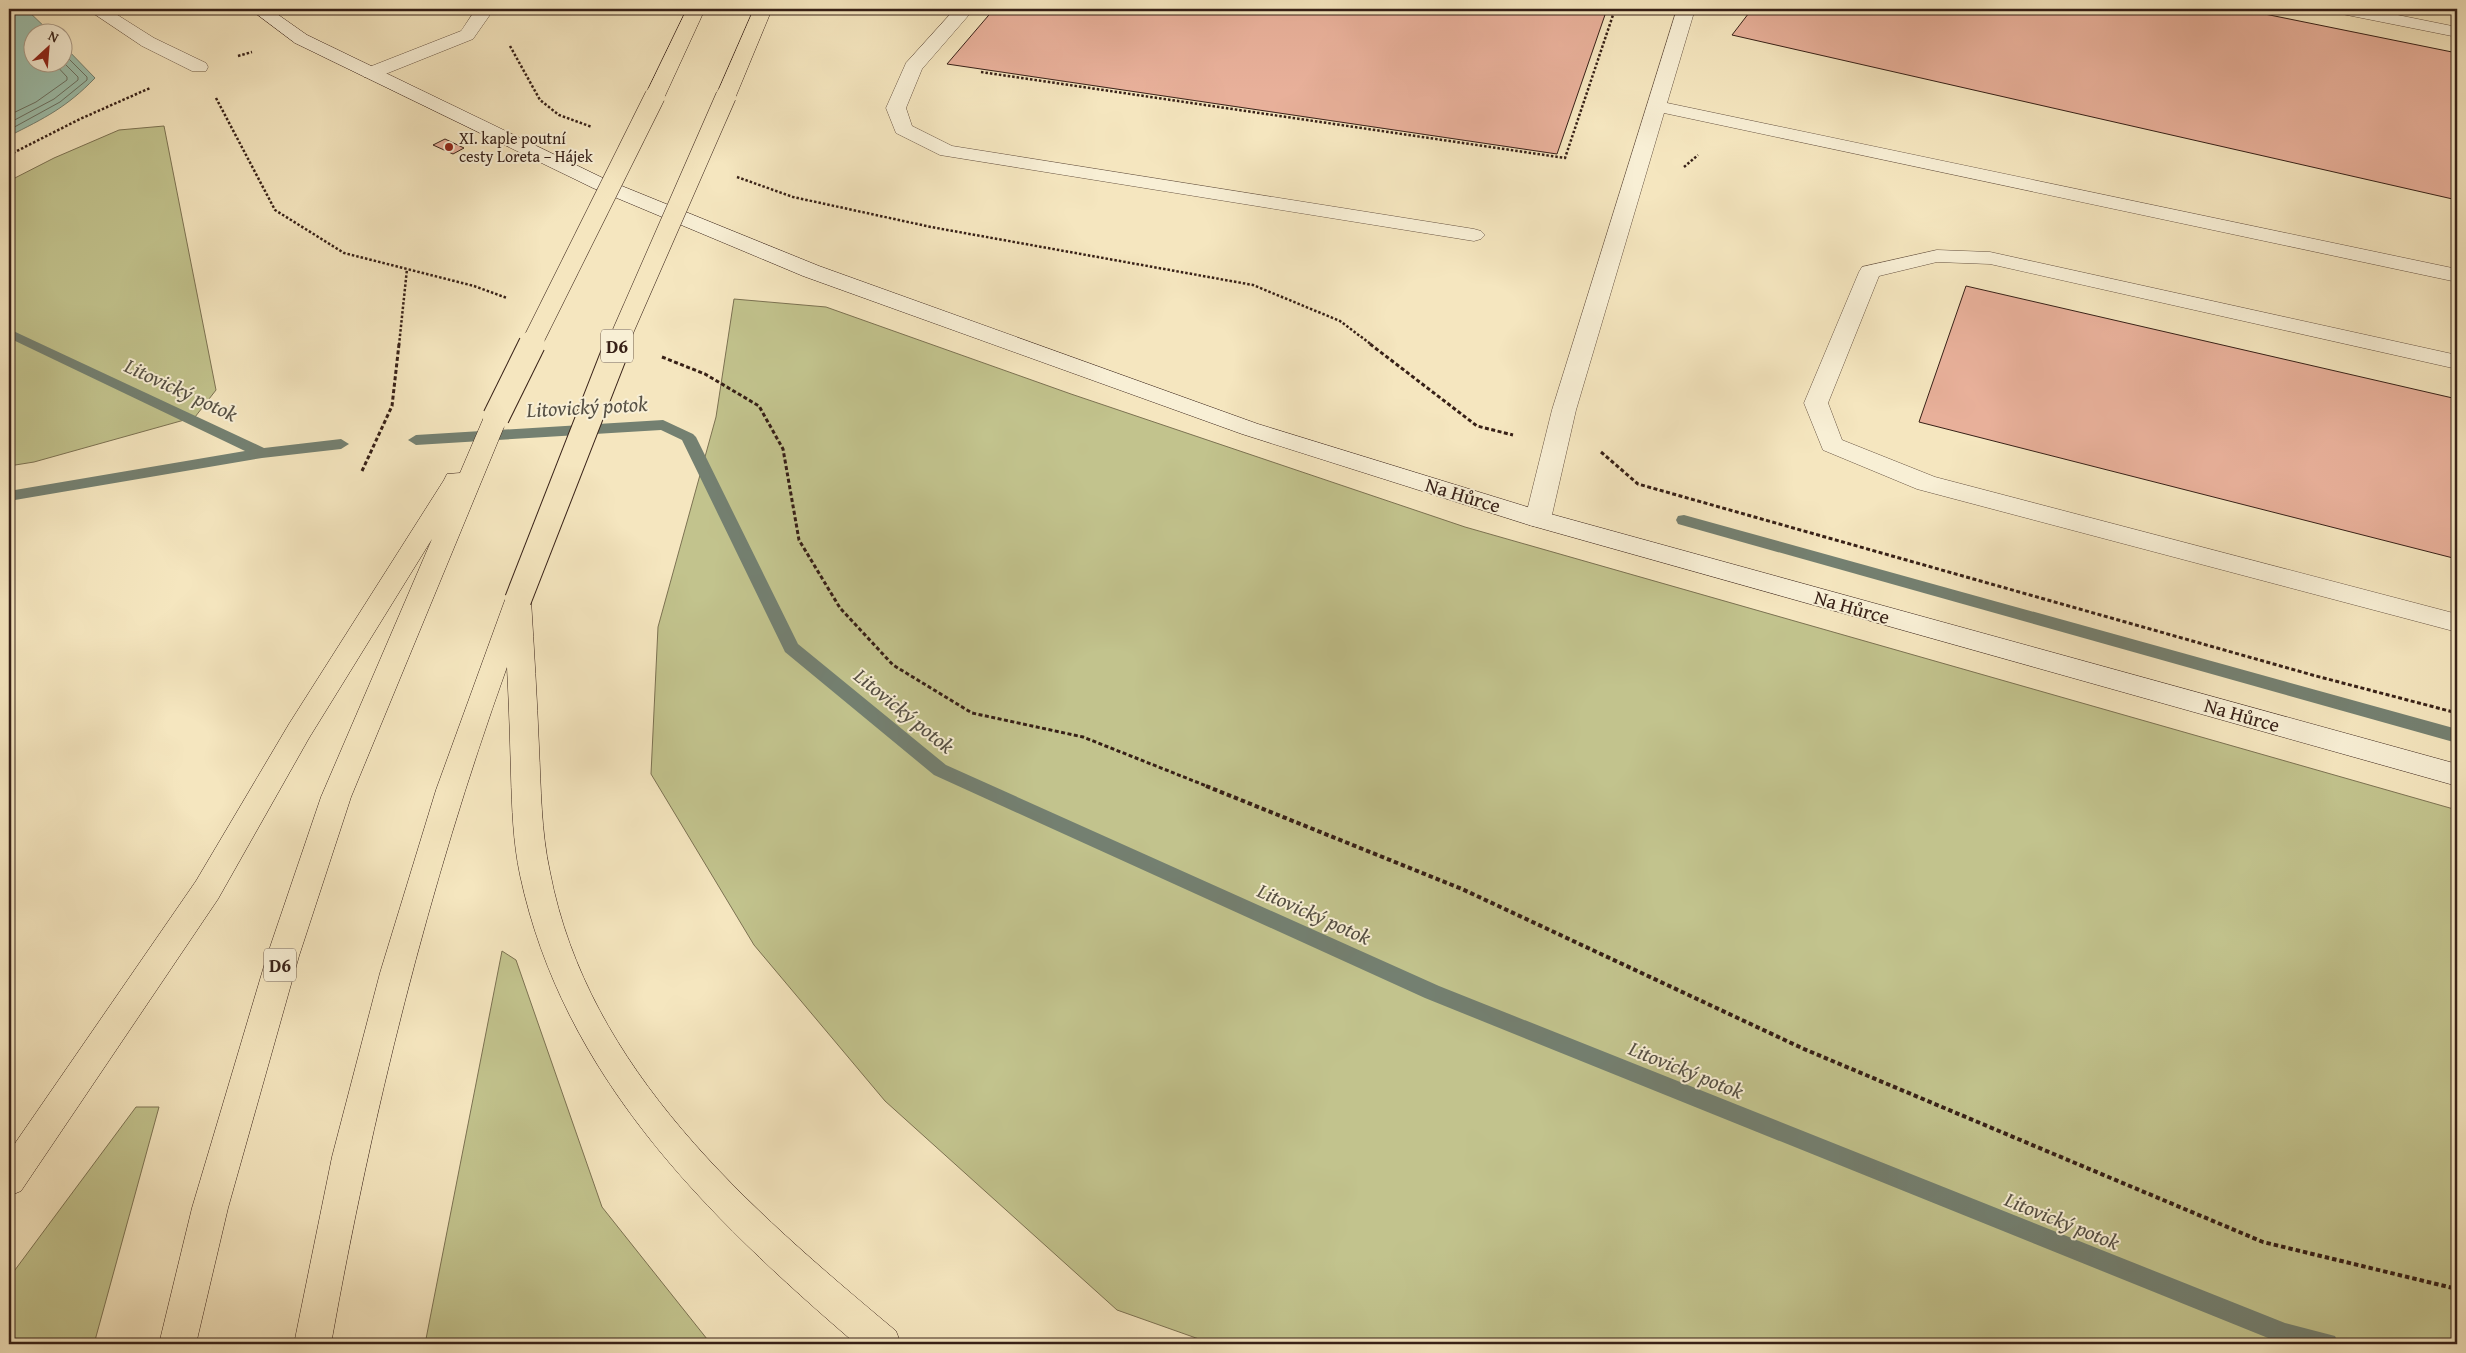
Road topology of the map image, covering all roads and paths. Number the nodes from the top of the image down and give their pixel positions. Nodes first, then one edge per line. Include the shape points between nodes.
1 (96, 9) edge
2 (259, 9) edge
3 (485, 9) edge
4 (696, 9) edge
5 (763, 9) edge
6 (965, 9) edge
7 (1615, 9) edge
8 (1686, 9) edge
9 (2342, 9) edge
10 (2457, 32) edge
11 (467, 35) junction
12 (200, 67) joint
13 (981, 72) dead end
14 (371, 73) junction
15 (1656, 106) junction
16 (597, 128) dead end
17 (728, 174) dead end
18 (1474, 236) dead end
19 (406, 269) junction
20 (2457, 276) edge
21 (511, 300) dead end
22 (659, 356) dead end
23 (2457, 362) edge
24 (496, 417) junction
25 (1518, 436) dead end
26 (1600, 442) dead end
27 (362, 471) dead end
28 (1538, 519) junction
29 (518, 600) junction
30 (2457, 623) edge
31 (2457, 713) edge
32 (2457, 775) edge
33 (9, 1180) edge
34 (2457, 1288) edge
35 (177, 1344) edge
36 (312, 1344) edge
37 (883, 1344) edge

1 - 12 main road via 148,42
2 - 14 main road, Na Hůrce via 301,39
3 - 11 main road
4 - 24 highway, D6, bridge
5 - 29 highway, D6, bridge via 617,346
6 - 18 main road via 913,67 896,108 903,129 947,151
7 - 13 path via 1565,158
8 - 15 main road
9 - 10 main road
11 - 14 main road
11 - 16 path via 511,46 522,72 540,100 559,115
12 - 19 path via 275,210 344,253
14 - 28 main road, Na Hůrce via 600,184 811,271 1250,428
15 - 20 main road
15 - 28 main road via 1564,410
17 - 25 path via 793,197 931,227 1254,285 1340,322 1477,426
19 - 21 path via 474,286
19 - 27 path via 392,406
22 - 34 path via 705,374 759,406 783,449 799,540 840,608 893,664 972,713 1083,737 1462,889 1804,1049 2263,1242
23 - 30 main road via 1990,258 1936,256 1870,272 1816,403 1832,445 1926,483
24 - 33 highway via 380,598 207,890
24 - 35 highway, D6 via 336,798 283,956 210,1208
26 - 31 path via 1601,451 1638,484
28 - 32 main road, Na Hůrce
29 - 36 highway, D6 via 446,800 402,947 362,1109
29 - 37 highway via 529,841 544,915 566,976 597,1037 631,1089 675,1145 727,1201 815,1286

